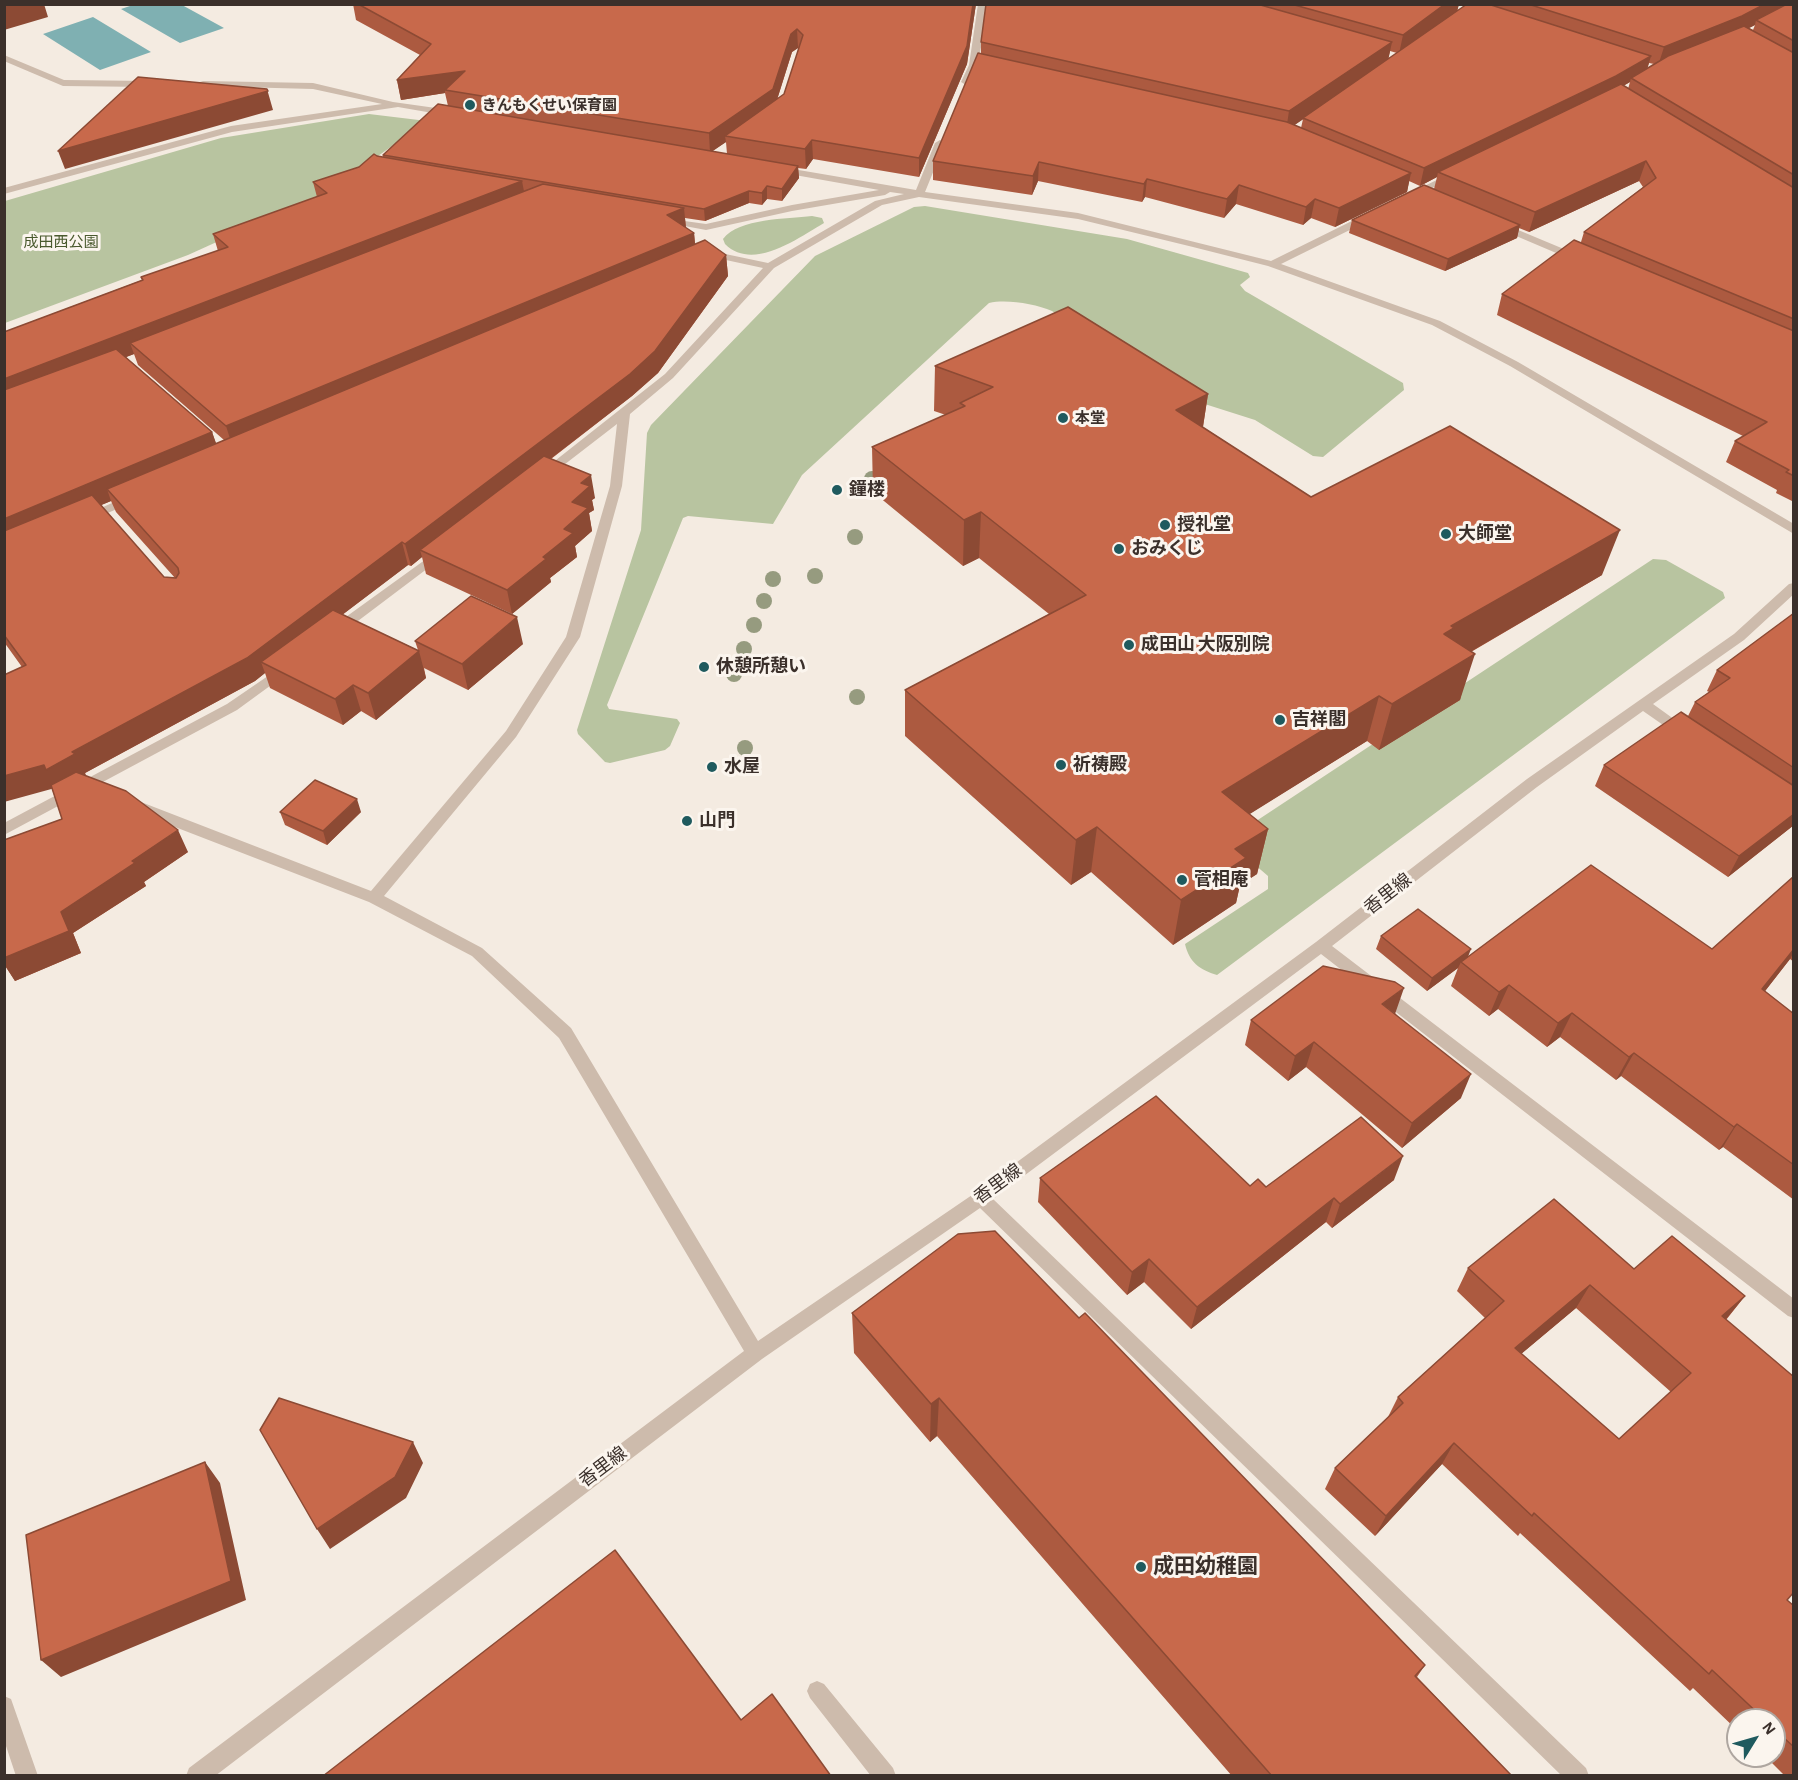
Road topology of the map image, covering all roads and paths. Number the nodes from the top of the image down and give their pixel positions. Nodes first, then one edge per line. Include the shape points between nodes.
1 (982, 4) edge
2 (4, 58) edge
3 (973, 65) junction
4 (984, 68) edge
5 (158, 84) edge
6 (194, 84) edge
7 (959, 98) edge
8 (398, 104) junction
9 (467, 116) edge
10 (946, 129) edge
11 (770, 169) edge
12 (1461, 171) edge
13 (1408, 187) edge
14 (897, 190) junction
15 (4, 191) edge
16 (1419, 191) junction
17 (919, 194) junction
18 (1430, 196) edge
19 (1398, 202) edge
20 (1377, 212) edge
21 (661, 219) edge
22 (1484, 219) edge
23 (707, 244) junction
24 (1272, 264) junction
25 (1592, 264) edge
26 (770, 266) junction
27 (624, 413) junction
28 (530, 485) edge
29 (147, 492) edge
30 (74, 522) edge
31 (1794, 530) edge
32 (455, 542) edge
33 (1794, 588) edge
34 (324, 639) edge
35 (297, 660) edge
36 (1644, 705) junction
37 (1700, 744) edge
38 (86, 786) junction
39 (4, 830) edge
40 (375, 898) junction
41 (1321, 946) junction
42 (981, 1198) junction
43 (1794, 1310) edge
44 (755, 1353) junction
45 (817, 1691) dead end
46 (4, 1706) edge
47 (27, 1776) edge
48 (197, 1776) edge
49 (885, 1776) edge
50 (1578, 1776) edge

1 - 3 street
2 - 5 street via 63,83
3 - 4 street
3 - 7 street
6 - 8 street via 313,86
8 - 9 street
8 - 15 street via 231,129
10 - 17 street
11 - 14 street
12 - 16 street
13 - 16 street
14 - 17 street
14 - 23 street via 792,208
16 - 18 street
16 - 19 street
17 - 24 street via 1078,216
17 - 26 street via 879,203
20 - 24 street
21 - 23 street
22 - 25 street
23 - 26 street
24 - 31 street via 1436,323 1514,364
26 - 27 street via 669,376
27 - 28 street
27 - 40 street via 616,486 573,637 511,734
29 - 30 street via 108,514
32 - 34 street
33 - 36 street, 香里線 via 1739,637
35 - 38 street via 232,707
36 - 37 street
36 - 41 street, 香里線 via 1532,783
38 - 39 street
38 - 40 street
40 - 44 street via 477,952 565,1034
41 - 42 street, 香里線
41 - 43 street
42 - 44 street, 香里線
42 - 50 street
44 - 48 street, 香里線
45 - 49 street
46 - 47 street

